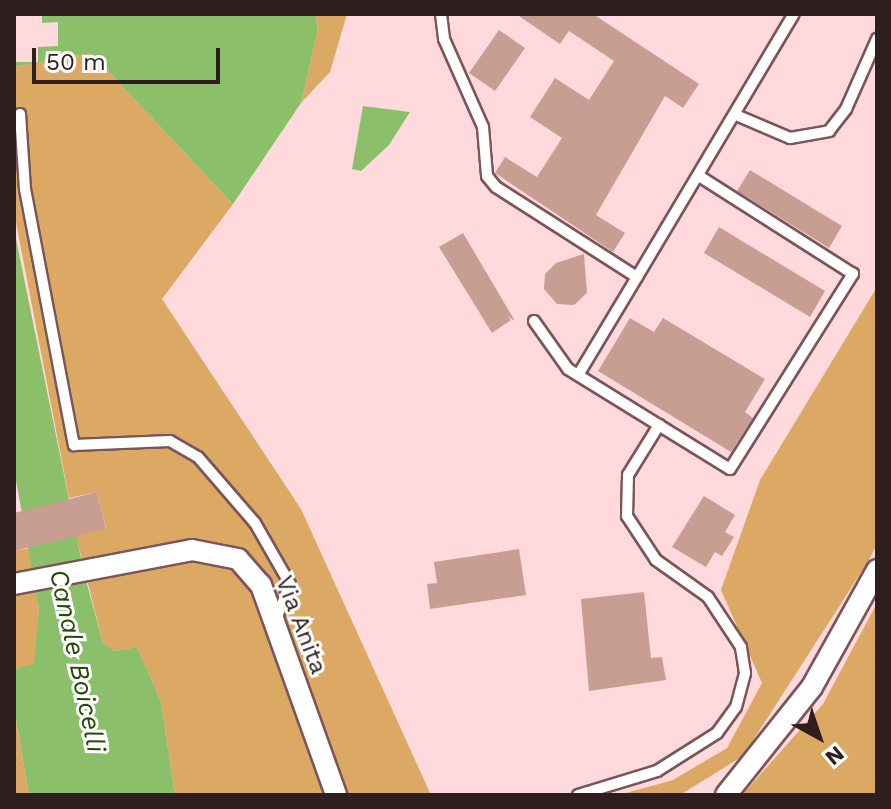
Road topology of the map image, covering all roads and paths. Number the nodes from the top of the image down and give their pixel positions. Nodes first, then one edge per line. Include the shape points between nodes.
1 (441, 14) edge
2 (794, 14) edge
3 (877, 39) edge
4 (20, 114) dead end
5 (736, 115) junction
6 (699, 176) junction
7 (637, 277) junction
8 (534, 321) dead end
9 (578, 375) junction
10 (659, 425) junction
11 (877, 570) edge
12 (14, 584) edge
13 (274, 623) junction
14 (336, 795) edge
15 (578, 795) edge
16 (726, 795) edge

1 - 7 lane via 444,39 483,127 487,176 496,187
2 - 5 lane
3 - 5 lane via 846,109 829,131 790,138
4 - 13 lane via 25,189 74,445 170,441 198,457 255,523 290,584
5 - 6 lane
6 - 7 lane
6 - 10 lane via 853,274 730,469
7 - 9 lane
8 - 9 lane
9 - 10 lane
10 - 15 lane via 628,475 627,516 656,560 708,597 741,647 745,673 736,707 698,747 657,771
11 - 16 street via 812,687
12 - 13 street, Via Anita via 192,550 218,552 252,570
13 - 14 street, Via Anita

